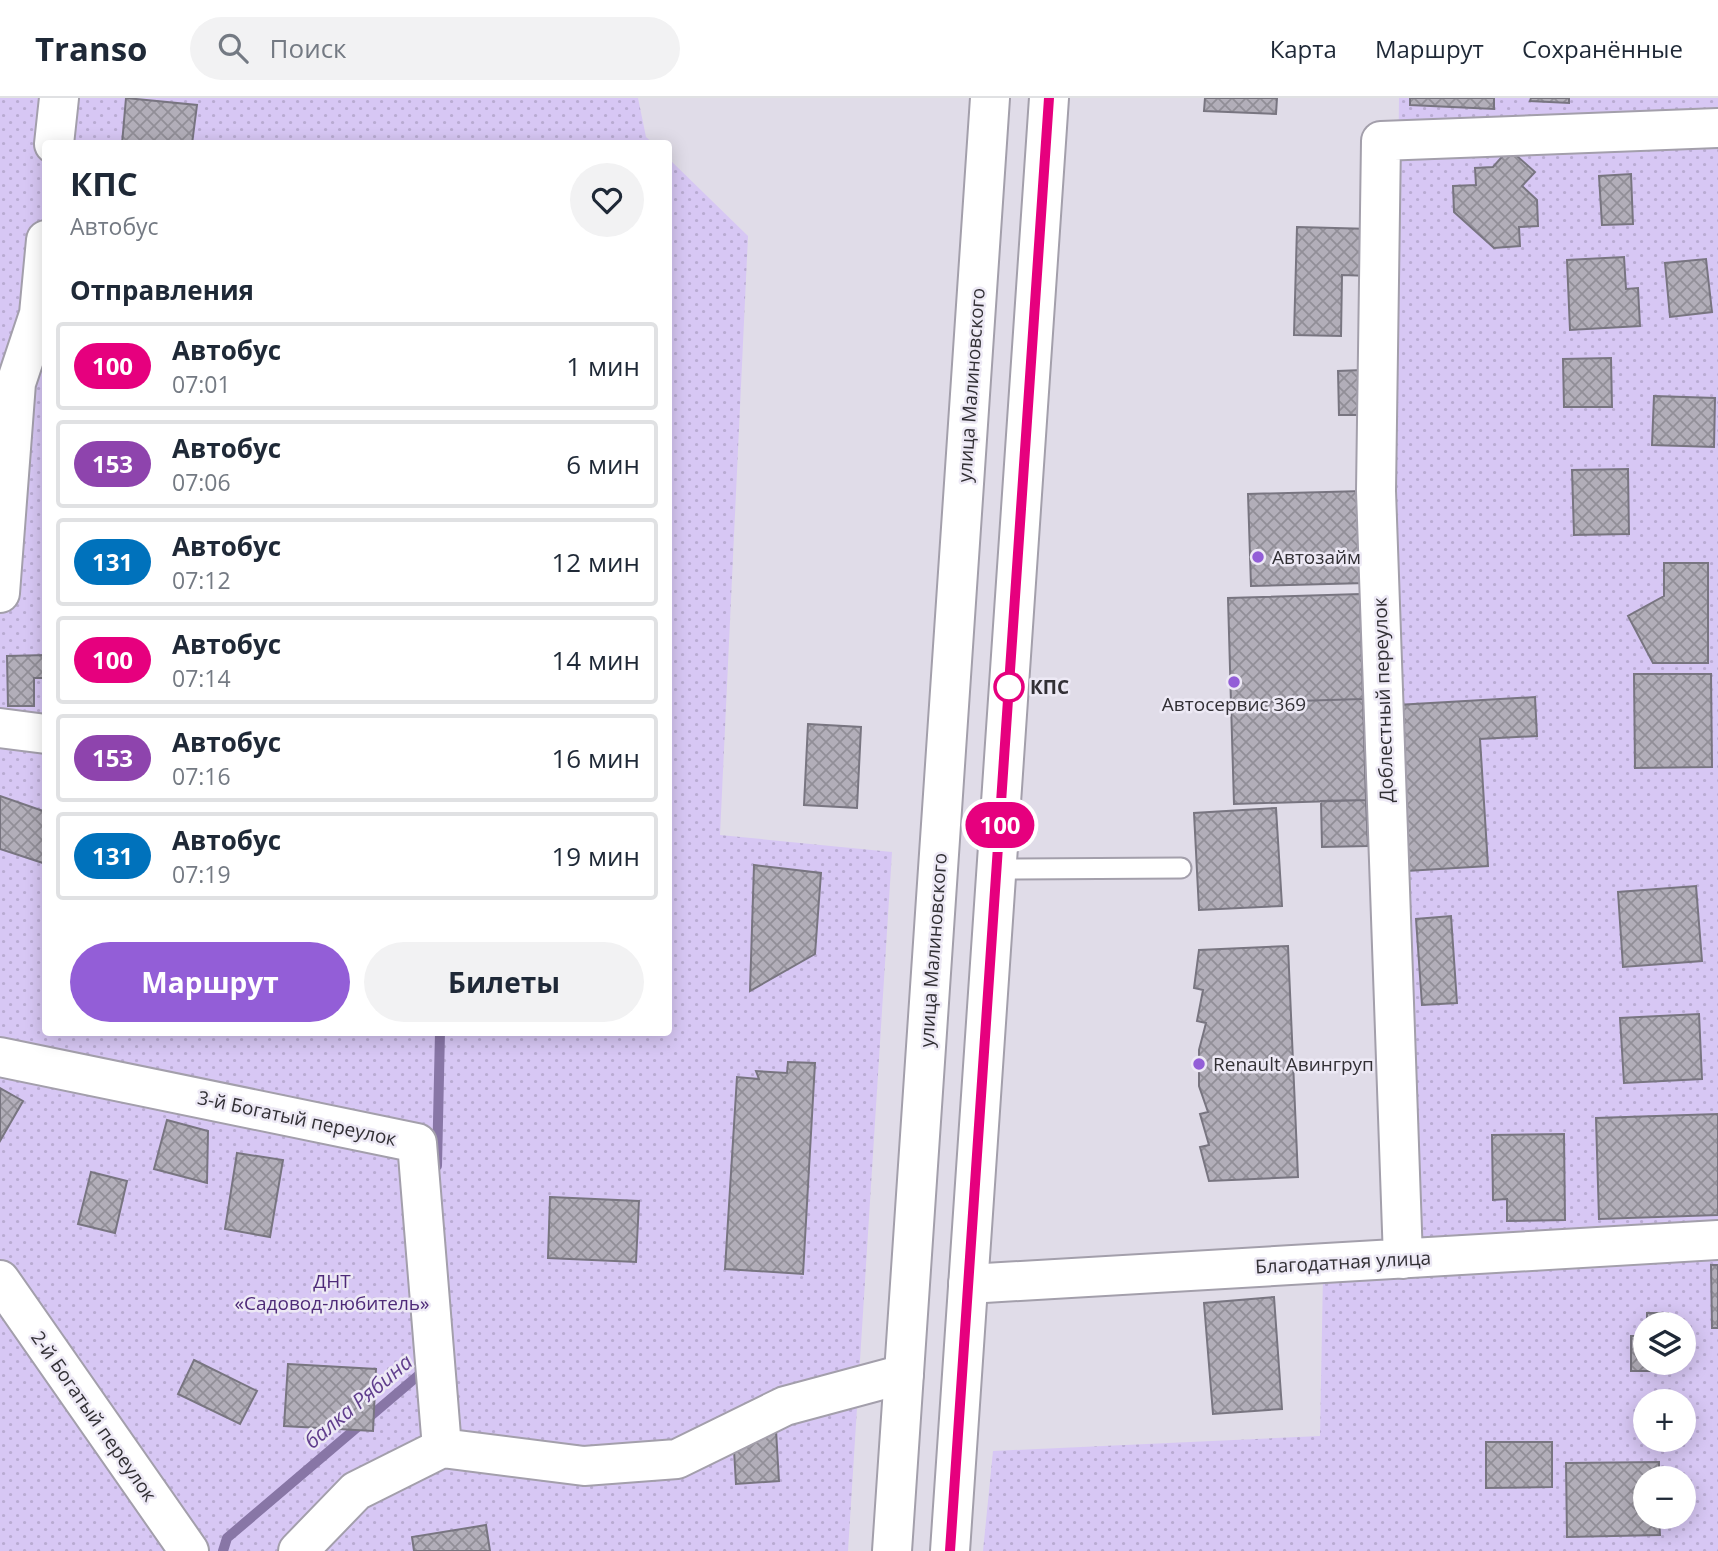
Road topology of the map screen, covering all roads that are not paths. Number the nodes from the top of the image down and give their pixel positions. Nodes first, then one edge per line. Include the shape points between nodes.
1 (59, 98) edge
2 (990, 98) edge
3 (1049, 98) edge
4 (1718, 128) edge
5 (54, 140) edge
6 (42, 282) edge
7 (20, 384) edge
8 (0, 593) edge
9 (0, 729) edge
10 (42, 734) edge
11 (1181, 868) dead end
12 (997, 869) junction
13 (0, 1057) edge
14 (1718, 1240) edge
15 (1403, 1259) junction
16 (0, 1280) edge
17 (968, 1284) junction
18 (904, 1374) junction
19 (442, 1448) junction
20 (189, 1551) edge
21 (298, 1551) edge
22 (892, 1551) edge
23 (950, 1551) edge

1 - 5 main road
2 - 18 main road, улица Малиновского
3 - 12 main road
4 - 15 main road, Доблестный переулок via 1381,141 1376,491
6 - 7 main road via 39,314
7 - 8 main road
9 - 10 main road
11 - 12 lane
12 - 17 main road
13 - 19 main road, 3-й Богатый переулок via 417,1143
14 - 15 main road, Благодатная улица
15 - 17 main road, Благодатная улица
16 - 20 main road, 2-й Богатый переулок
17 - 23 main road
18 - 19 main road via 785,1406 677,1459 584,1466
18 - 22 main road, улица Малиновского
19 - 21 main road via 356,1491

